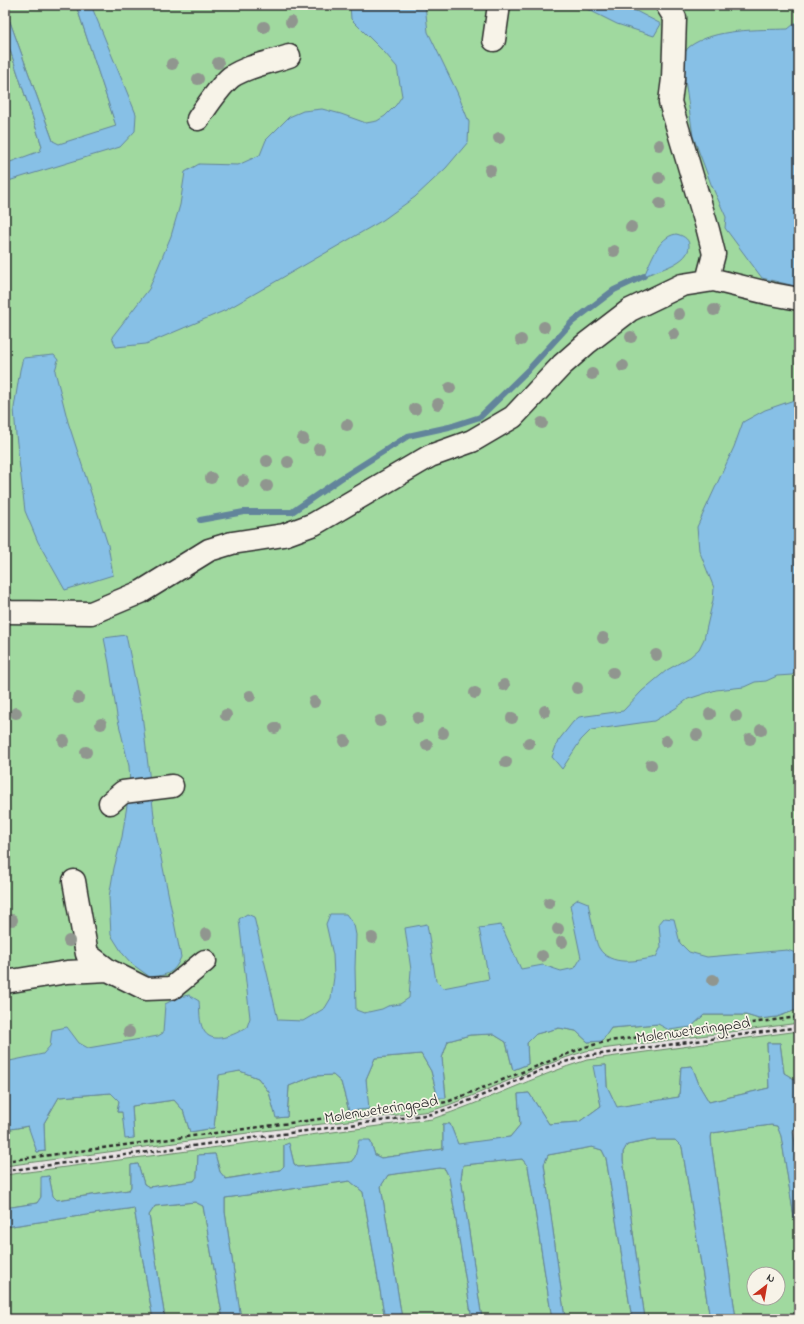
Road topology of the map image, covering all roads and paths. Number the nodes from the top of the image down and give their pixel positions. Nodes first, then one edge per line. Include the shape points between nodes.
1 (499, 5) edge
2 (667, 5) edge
3 (494, 40) dead end
4 (289, 56) dead end
5 (198, 119) dead end
6 (707, 281) junction
7 (799, 299) edge
8 (5, 610) edge
9 (172, 786) dead end
10 (110, 803) dead end
11 (74, 881) dead end
12 (206, 961) dead end
13 (108, 970) junction
14 (5, 982) edge
15 (799, 1017) edge
16 (799, 1028) edge
17 (5, 1161) edge
18 (5, 1171) edge

1 - 3 lane
2 - 6 lane via 675,18 670,102 714,254
4 - 5 lane via 248,69 231,78
6 - 7 lane via 714,280
6 - 8 lane via 682,284 630,310 567,361 513,417 472,441 430,456 314,524 284,535 232,543 209,550 141,592 91,613
9 - 10 lane via 123,792
11 - 13 lane via 87,954
12 - 13 lane via 172,988 146,990
13 - 14 lane via 66,972
15 - 17 path via 609,1041 585,1047 447,1102
16 - 18 path, Molenweteringpad via 564,1061 456,1107 432,1114

